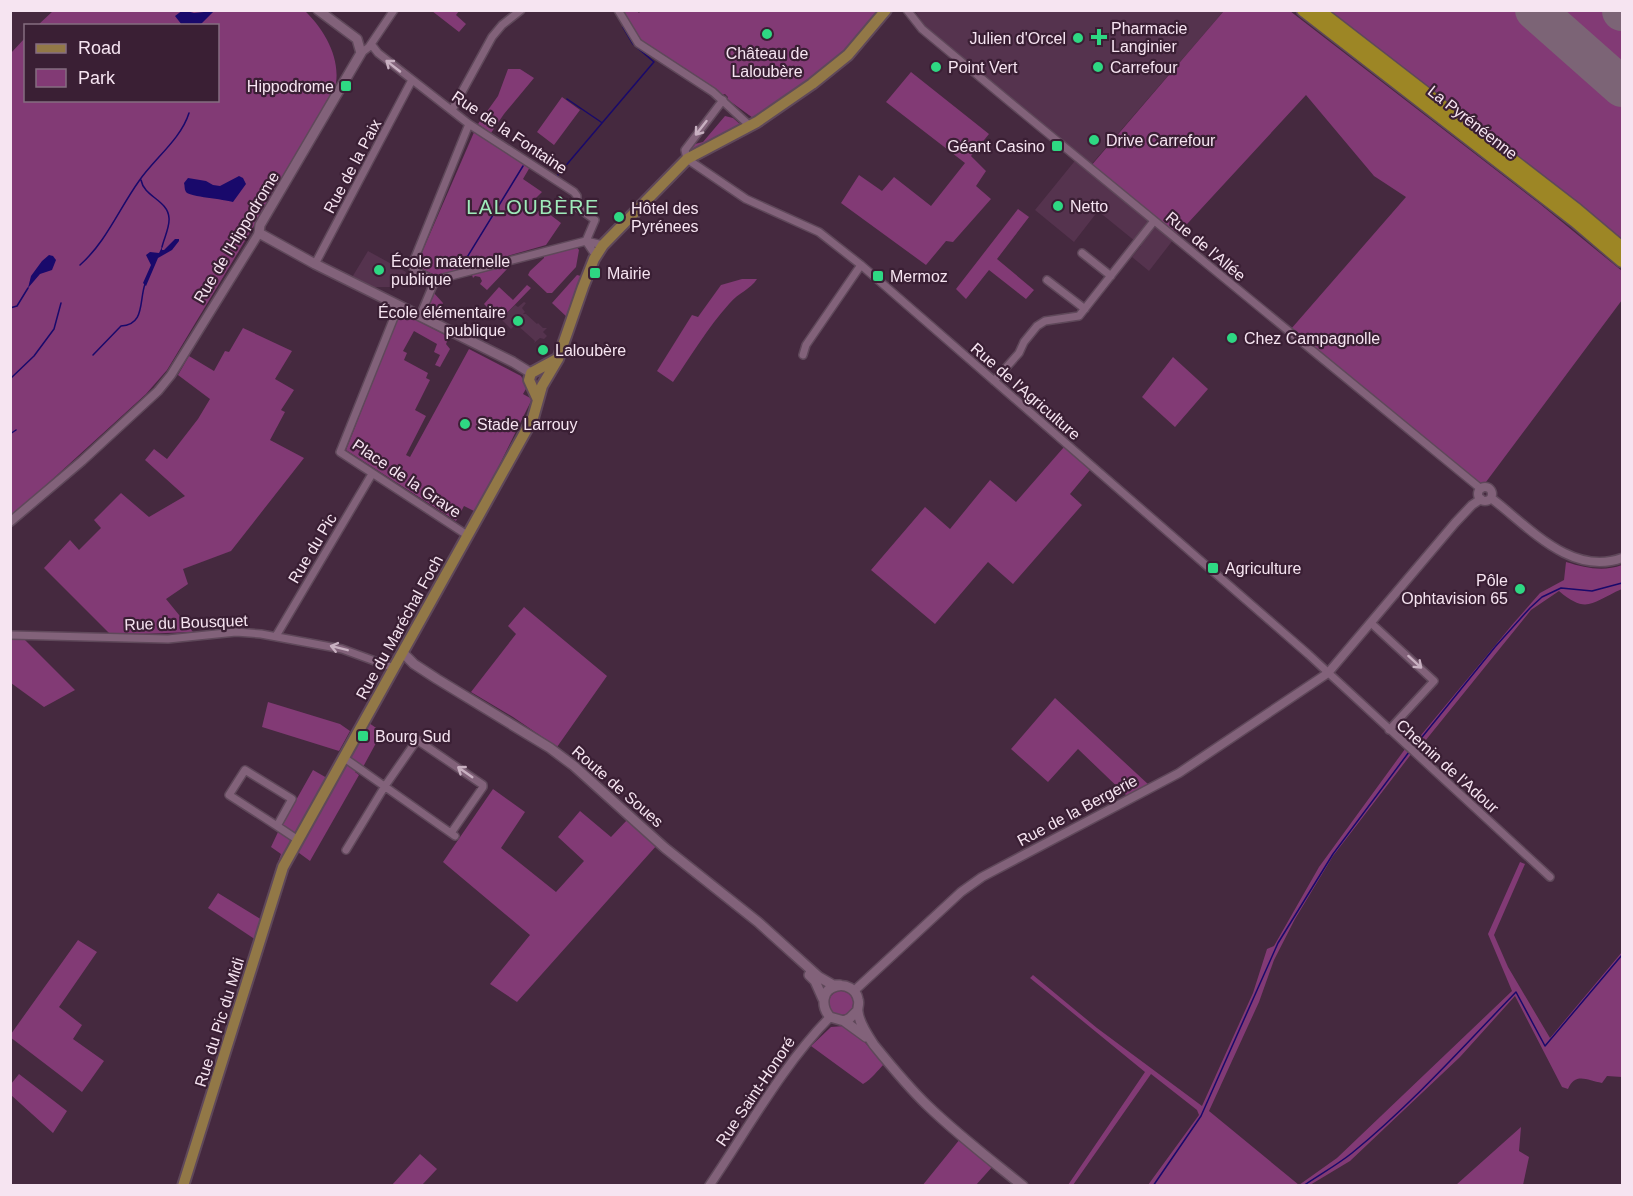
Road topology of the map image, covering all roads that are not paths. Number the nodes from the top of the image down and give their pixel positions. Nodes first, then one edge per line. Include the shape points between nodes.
1 (318, 10) edge
2 (394, 10) edge
3 (521, 10) edge
4 (618, 10) edge
5 (886, 10) edge
6 (907, 10) edge
7 (913, 10) edge
8 (1303, 10) edge
9 (1318, 10) edge
10 (916, 22) junction
11 (371, 44) junction
12 (360, 48) junction
13 (412, 80) junction
14 (723, 100) junction
15 (452, 110) junction
16 (469, 124) junction
17 (750, 125) junction
18 (687, 159) junction
19 (1154, 221) junction
20 (259, 233) junction
21 (586, 241) junction
22 (603, 245) junction
23 (1623, 248) edge
24 (1082, 253) dead end
25 (596, 256) junction
26 (1623, 261) edge
27 (315, 264) junction
28 (861, 265) junction
29 (1111, 276) junction
30 (1047, 280) dead end
31 (437, 282) junction
32 (399, 305) junction
33 (1085, 309) junction
34 (420, 316) junction
35 (803, 355) dead end
36 (538, 378) junction
37 (994, 381) junction
38 (372, 474) junction
39 (1481, 489) junction
40 (1491, 498) junction
41 (1481, 499) junction
42 (10, 522) edge
43 (467, 535) junction
44 (1623, 558) edge
45 (1371, 623) junction
46 (10, 635) edge
47 (276, 636) junction
48 (403, 653) junction
49 (394, 668) junction
50 (1328, 673) junction
51 (1389, 730) junction
52 (344, 757) junction
53 (385, 786) junction
54 (277, 826) junction
55 (298, 840) junction
56 (346, 850) dead end
57 (283, 867) joint
58 (1550, 877) dead end
59 (800, 961) junction
60 (840, 985) junction
61 (854, 991) junction
62 (824, 999) junction
63 (857, 1011) junction
64 (830, 1017) junction
65 (844, 1021) junction
66 (873, 1043) junction
67 (183, 1185) edge
68 (710, 1185) edge
69 (1023, 1185) edge

1 - 12 main road via 353,35
2 - 11 street, Rue de l'Hippodrome
3 - 15 street via 492,37
4 - 14 street via 638,43
5 - 17 main road, Rue du Maréchal Foch via 834,67
6 - 10 street, Rue de l'Allée
7 - 10 street
8 - 26 highway, La Pyrénéenne
9 - 23 highway, La Pyrénéenne
10 - 19 street, Rue de l'Allée
11 - 12 street, Rue de l'Hippodrome
13 -> 11 street, Rue de la Fontaine
12 - 20 main road, Rue de l'Hippodrome
13 - 15 street, Rue de la Fontaine
13 - 27 street, Rue de la Paix
14 - 17 street
14 -> 18 street via 685,150
15 - 16 street, Rue de la Fontaine
16 - 21 street, Rue de la Fontaine via 574,192 577,207 595,220
16 - 31 street via 412,265 414,270
17 - 18 main road, Rue du Maréchal Foch
18 - 22 main road, Rue du Maréchal Foch
18 - 28 street, Rue de l'Agriculture via 746,199 819,232
19 - 29 street
19 - 39 street, Rue de l'Allée
20 - 27 main road
20 - 42 street, Rue de l'Hippodrome via 158,391
21 - 22 street
21 - 25 street
21 - 31 street
22 - 25 main road, Rue du Maréchal Foch
24 - 29 street
25 - 36 main road, Rue du Maréchal Foch via 558,359
27 - 32 main road
28 - 35 street
28 - 37 street, Rue de l'Agriculture
29 - 33 street
30 - 33 street
31 - 34 street
32 - 34 main road
32 - 38 street, Place de la Grave via 340,452
33 - 37 street via 1075,318 1045,321 1037,326
34 - 36 main road
36 - 43 main road, Rue du Maréchal Foch via 533,418
37 - 50 street, Rue de l'Agriculture
38 - 43 street, Place de la Grave
38 - 47 street, Rue du Pic
39 - 40 street via 1490,490
39 - 41 street
40 - 41 street
40 - 44 street via 1564,553 1591,563
41 - 45 street, Rue de la Bergerie via 1467,510
43 - 48 main road, Rue du Maréchal Foch
45 - 50 street, Rue de la Bergerie
45 -> 51 street via 1434,681
46 - 47 street, Rue du Bousquet via 168,639 236,632
49 -> 47 street, Rue du Bousquet via 342,649
48 - 49 main road, Rue du Maréchal Foch
48 - 59 main road, Route de Soues via 574,766
49 - 52 main road, Rue du Maréchal Foch
50 - 51 street, Chemin de l'Adour
50 - 61 street, Rue de la Bergerie via 1179,773 982,877
51 - 58 street, Chemin de l'Adour
52 - 53 street
52 - 55 main road, Rue du Maréchal Foch
53 -> 53 street via 453,835 483,788 418,740
53 - 56 street
54 - 54 street via 292,799 245,770 229,795
54 - 55 street
55 - 57 main road, Rue du Maréchal Foch
57 - 67 main road, Rue du Pic du Midi
59 - 60 main road, Route de Soues via 824,980
59 - 62 main road, Route de Soues
60 - 61 main road
60 - 62 main road via 829,989
61 - 63 main road
62 - 64 main road
63 - 65 main road
63 - 66 main road
64 - 65 main road
64 - 68 street, Rue Saint-Honoré via 812,1035
65 - 66 main road
66 - 69 main road via 927,1106

